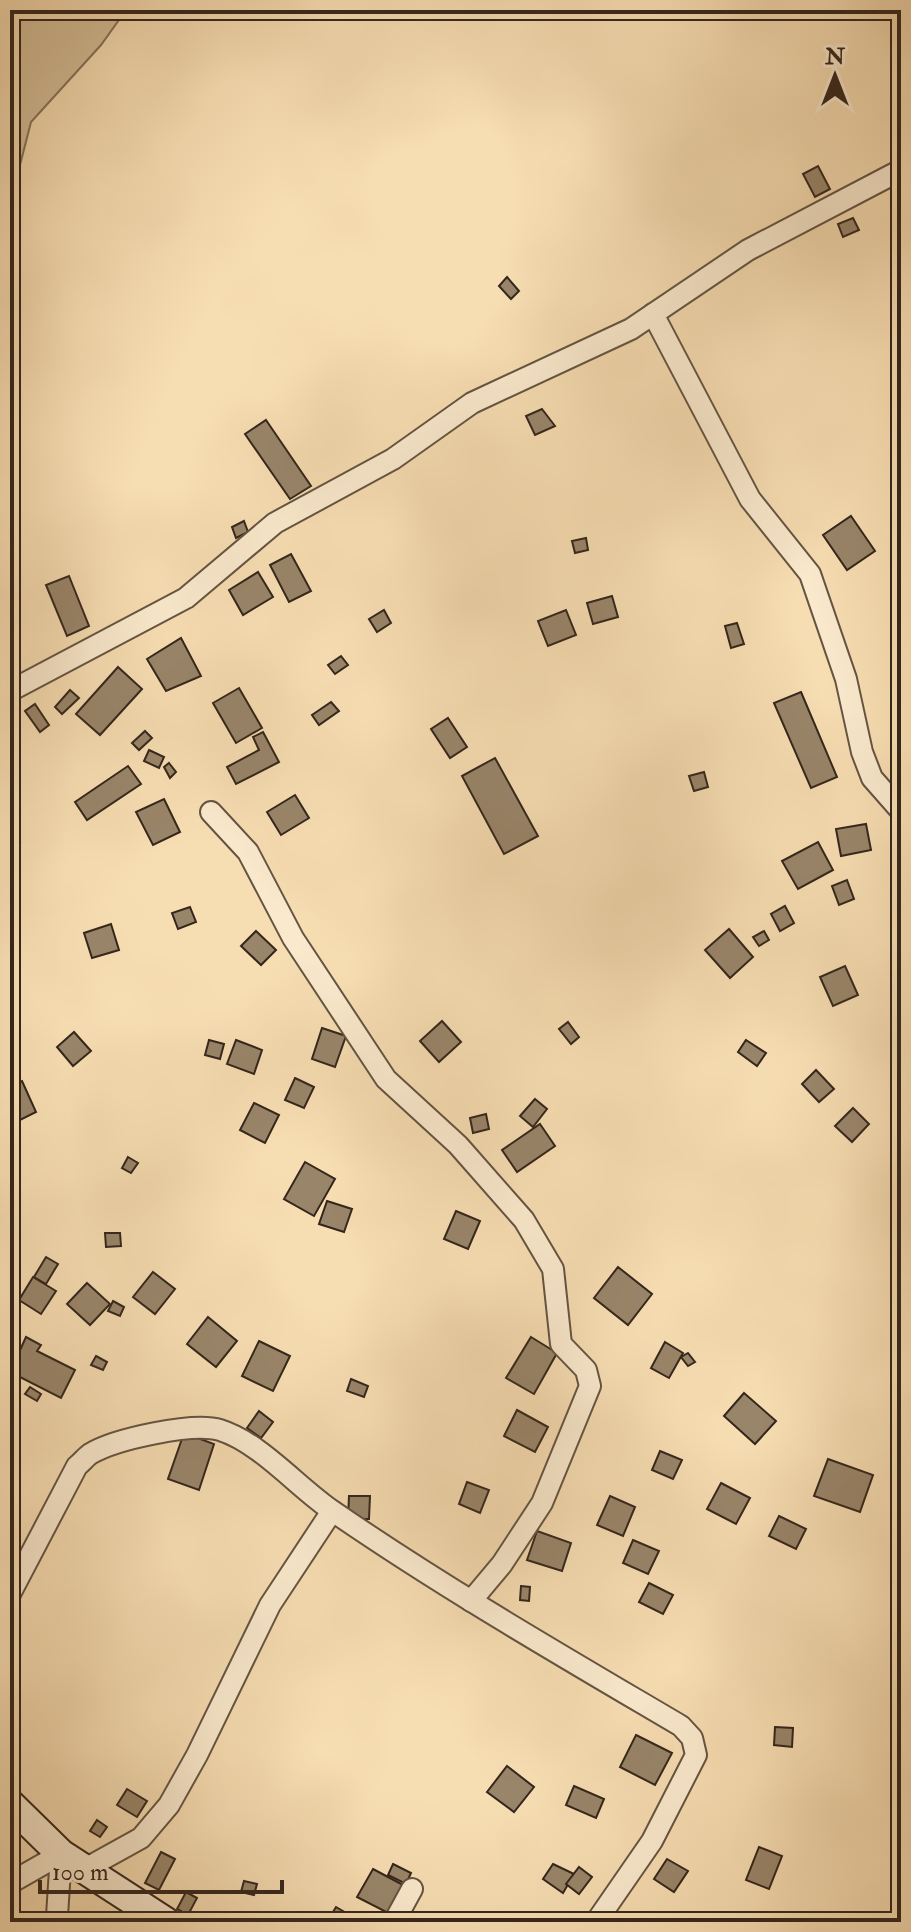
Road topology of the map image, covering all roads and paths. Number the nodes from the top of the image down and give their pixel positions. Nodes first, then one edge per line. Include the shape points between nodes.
1 (901, 170) edge
2 (653, 314) junction
3 (10, 691) edge
4 (901, 811) edge
5 (211, 812) dead end
6 (332, 1511) junction
7 (10, 1594) edge
8 (471, 1601) junction
9 (10, 1804) edge
10 (73, 1861) junction
11 (10, 1883) edge
12 (412, 1889) dead end
13 (59, 1922) edge
14 (166, 1922) edge
15 (394, 1922) edge
16 (596, 1922) edge

1 - 2 street via 748,250
2 - 3 street via 472,403 393,459 275,523 186,598
2 - 4 street via 750,499 810,574 846,679 862,752 872,778
5 - 8 street via 248,852 293,938 386,1079 458,1145 524,1220 553,1269 561,1344 586,1370 590,1386 542,1503
6 - 7 street via 244,1441 219,1430 196,1428 117,1443 77,1466
6 - 8 street
6 - 10 street via 270,1605 169,1805 141,1838
8 - 16 street via 681,1726 692,1738 696,1755 652,1841
9 - 10 street
10 - 11 street
10 - 13 street
10 - 14 street
12 - 15 street

